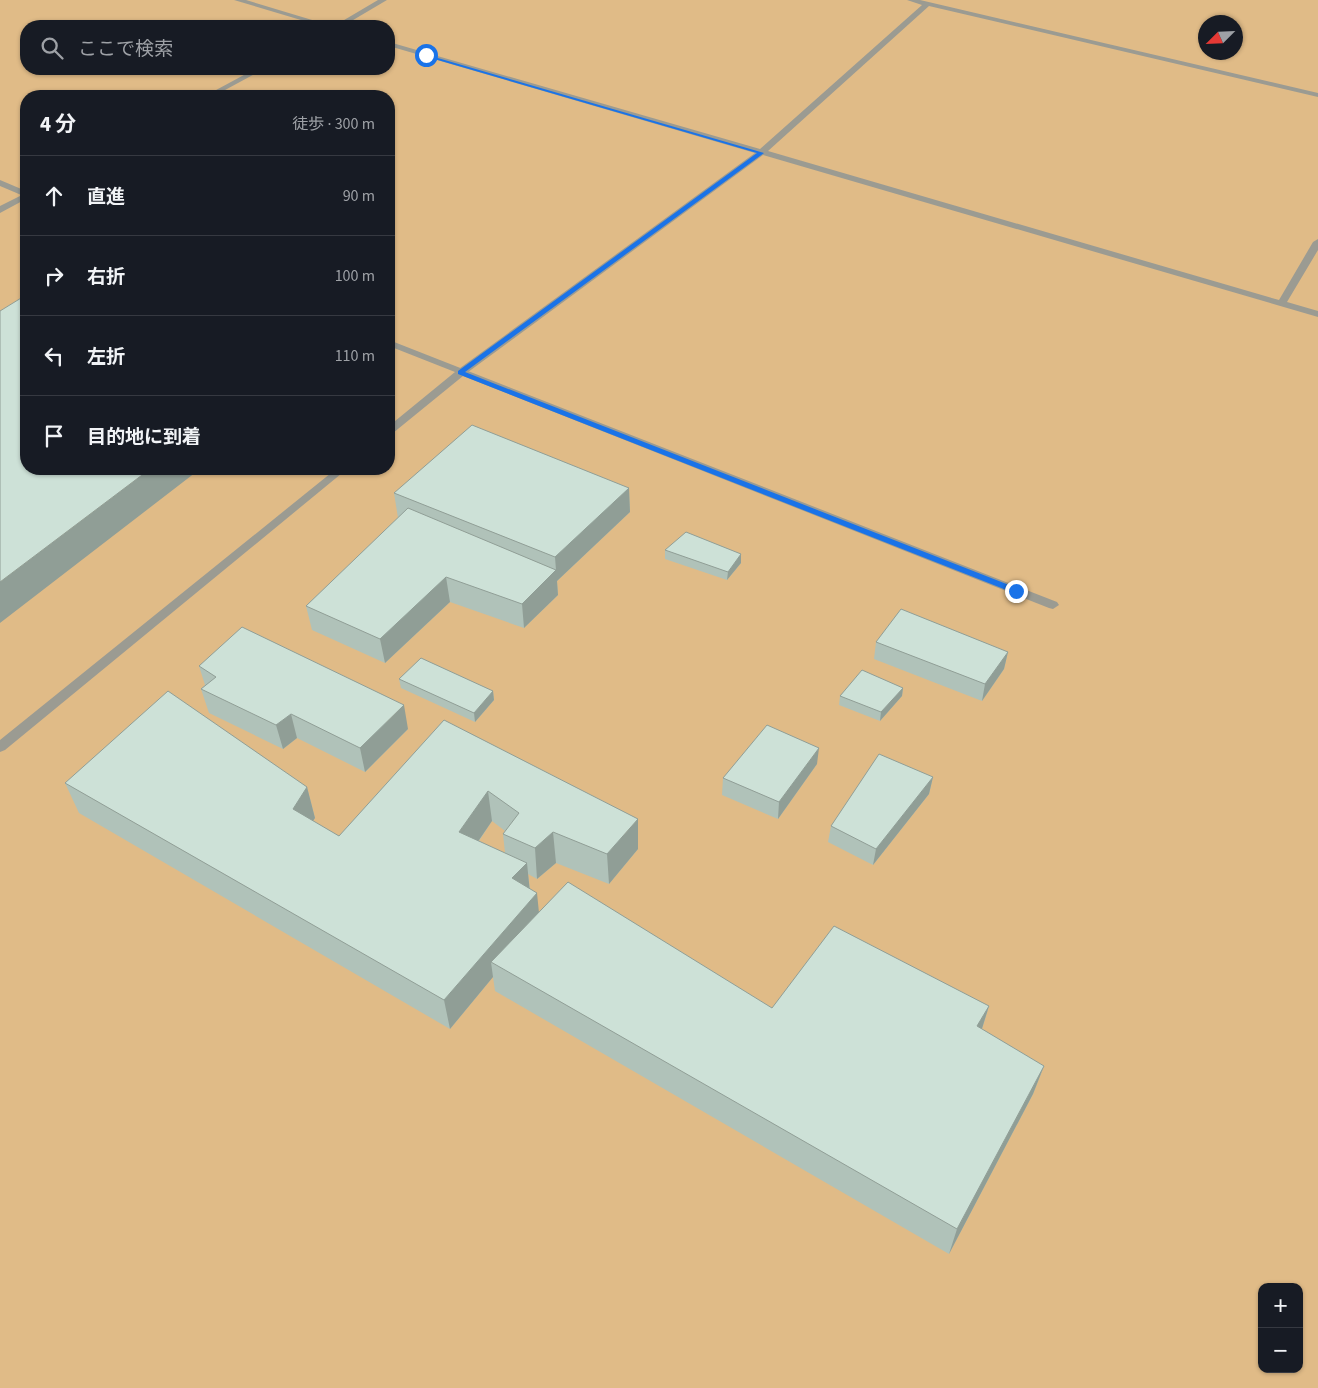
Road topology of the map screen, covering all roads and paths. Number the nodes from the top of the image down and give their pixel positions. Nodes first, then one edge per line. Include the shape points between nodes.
1 (238, 0) edge
2 (382, 0) edge
3 (911, 0) edge
4 (927, 4) junction
5 (307, 20) edge
6 (348, 20) edge
7 (395, 46) edge
8 (249, 75) edge
9 (220, 90) edge
10 (1318, 95) edge
11 (761, 153) junction
12 (0, 183) edge
13 (20, 192) edge
14 (20, 198) edge
15 (0, 210) edge
16 (1318, 242) edge
17 (1281, 304) junction
18 (1318, 314) edge
19 (395, 345) edge
20 (460, 372) junction
21 (395, 426) edge
22 (335, 475) edge
23 (1053, 605) dead end
24 (0, 747) edge

1 - 5 street
2 - 6 street
3 - 4 street
4 - 10 street
4 - 11 street
7 - 11 street
8 - 9 street
11 - 17 street
11 - 20 street
12 - 13 street
14 - 15 street
16 - 17 street
17 - 18 street
19 - 20 street
20 - 21 street
20 - 23 street
22 - 24 street

